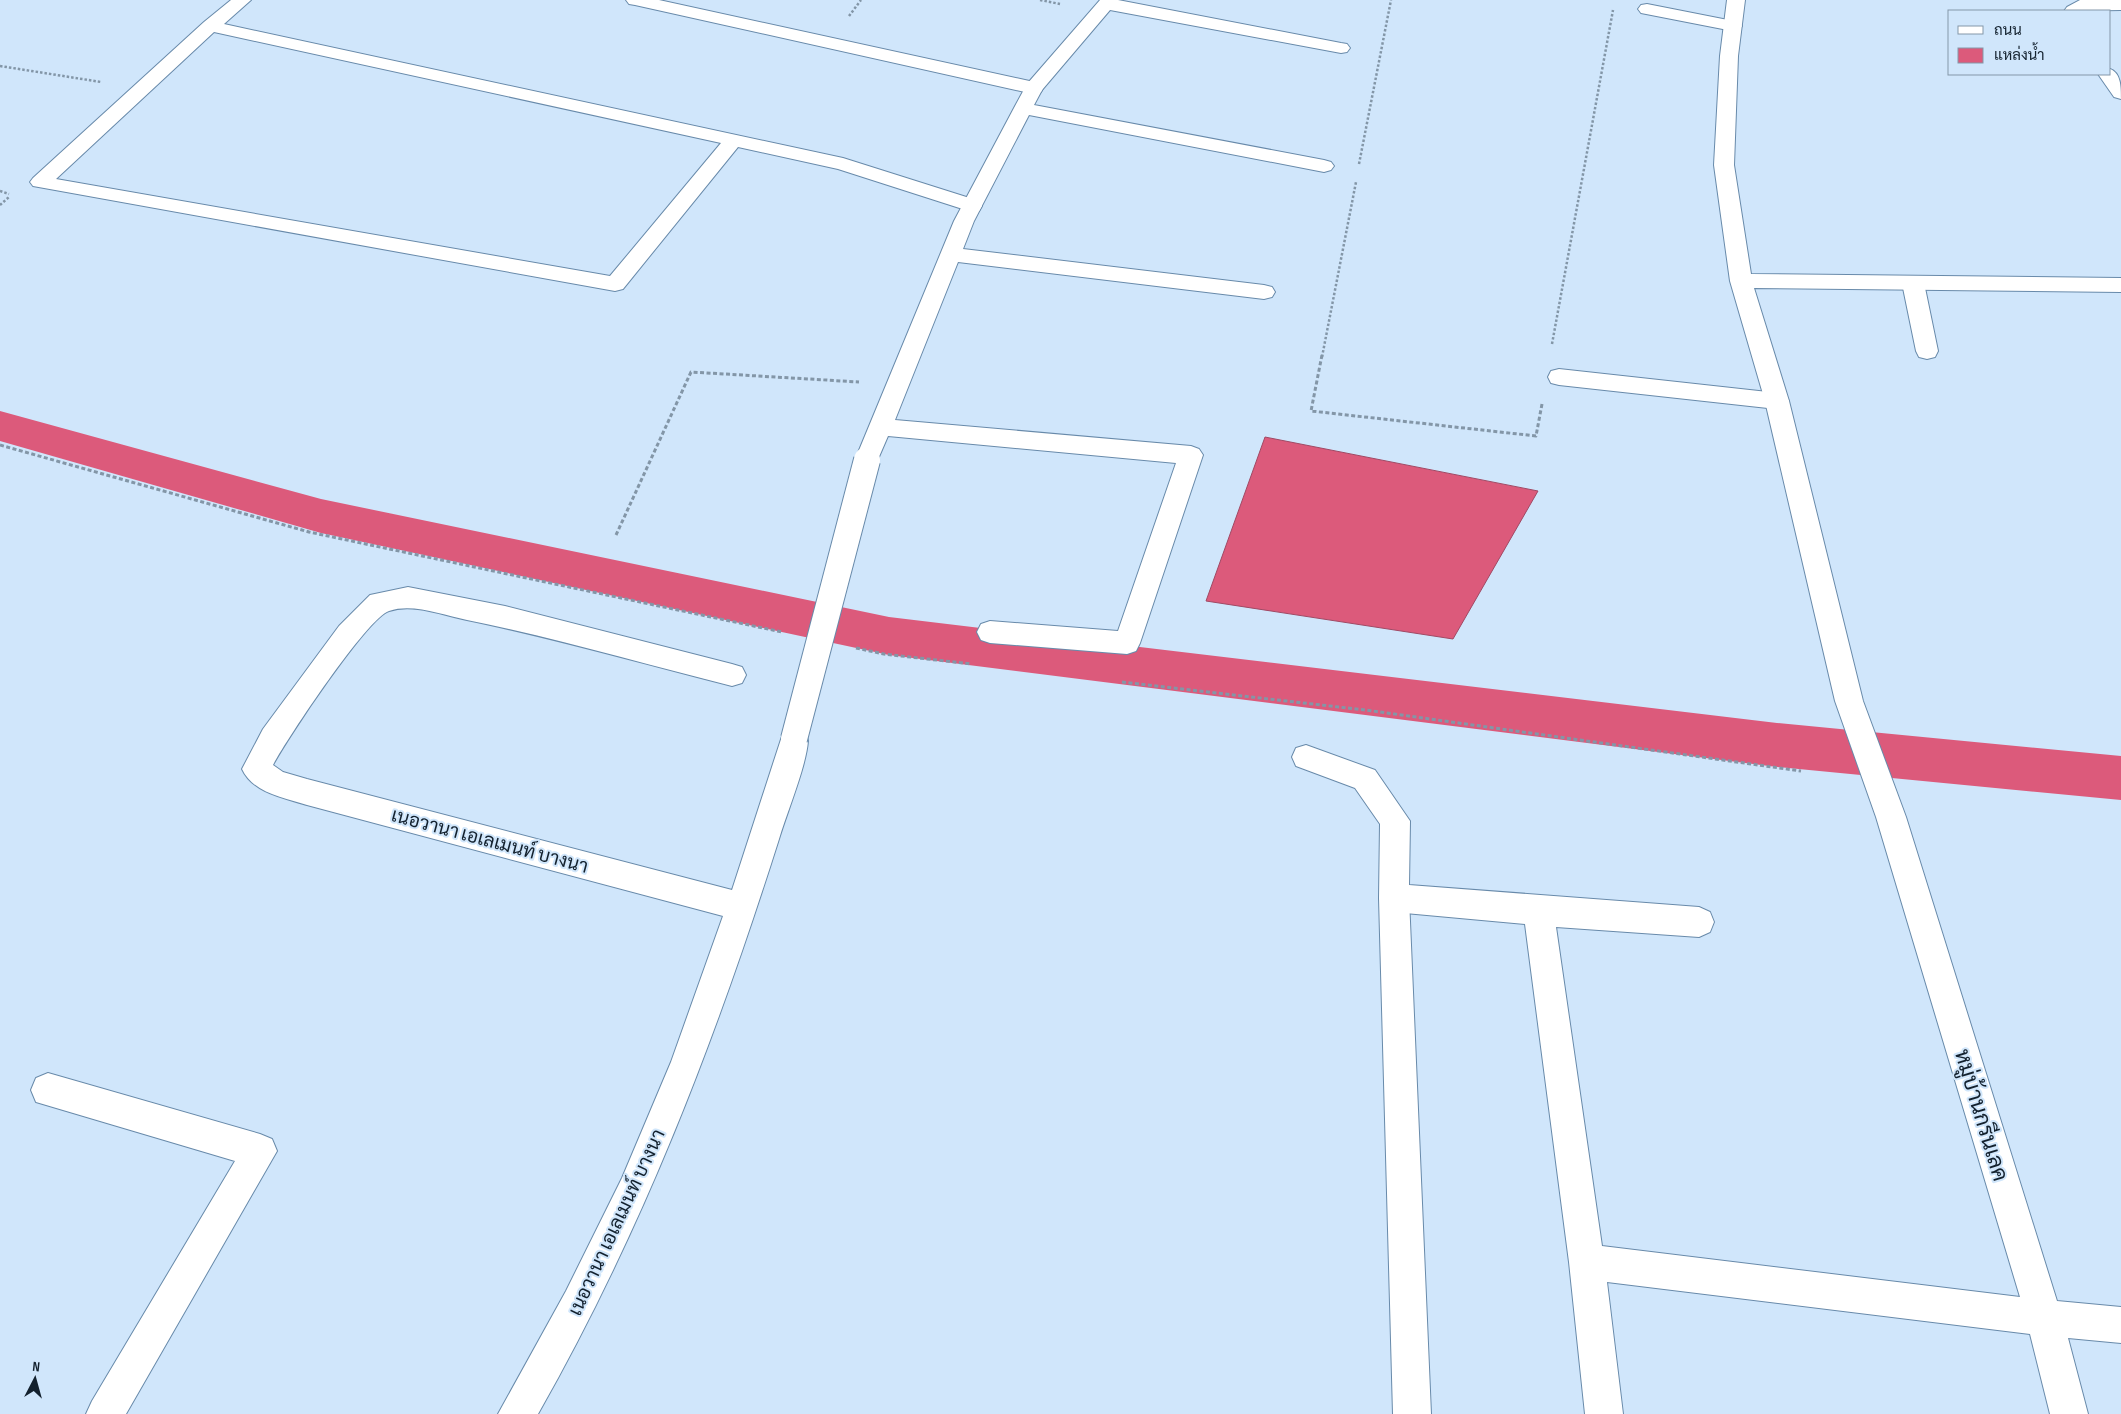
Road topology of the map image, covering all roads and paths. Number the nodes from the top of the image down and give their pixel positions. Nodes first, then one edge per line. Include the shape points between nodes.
1 (242, 0) edge
2 (634, 0) edge
3 (1040, 0) edge
4 (1392, 0) edge
5 (1736, 0) edge
6 (1107, 2) edge
7 (1060, 4) dead end
8 (2121, 5) edge
9 (1647, 9) dead end
10 (1613, 10) dead end
11 (2075, 10) edge
12 (210, 26) junction
13 (1733, 26) junction
14 (1341, 48) dead end
15 (0, 66) edge
16 (2108, 75) edge
17 (106, 83) dead end
18 (1034, 88) junction
19 (2121, 93) edge
20 (1023, 108) junction
21 (734, 140) junction
22 (1324, 166) dead end
23 (1359, 166) dead end
24 (1357, 176) dead end
25 (0, 191) edge
26 (0, 205) edge
27 (972, 206) junction
28 (950, 254) junction
29 (1741, 281) junction
30 (1913, 283) junction
31 (2121, 284) edge
32 (1264, 292) dead end
33 (1552, 349) dead end
34 (1927, 351) dead end
35 (1559, 377) dead end
36 (898, 384) junction
37 (1543, 397) dead end
38 (1777, 401) junction
39 (880, 427) junction
40 (0, 444) edge
41 (616, 535) dead end
42 (990, 632) dead end
43 (786, 633) dead end
44 (854, 648) dead end
45 (972, 664) dead end
46 (732, 675) dead end
47 (1118, 681) dead end
48 (1306, 757) dead end
49 (1801, 771) dead end
50 (1394, 898) junction
51 (742, 907) junction
52 (1538, 911) junction
53 (1699, 922) dead end
54 (48, 1090) dead end
55 (1587, 1262) junction
56 (2044, 1318) junction
57 (2121, 1324) edge
58 (106, 1414) edge
59 (517, 1414) edge
60 (1412, 1414) edge
61 (1604, 1414) edge
62 (2069, 1414) edge

1 - 12 street
2 - 18 street
3 - 7 path
4 - 23 path
5 - 13 street, หมู่บ้านกรีนเลค
6 - 14 street
6 - 18 street
8 - 11 street via 2085,4
9 - 13 street
10 - 33 path
12 - 21 street
12 - 21 street via 40,182 614,284
13 - 29 street, หมู่บ้านกรีนเลค via 1724,165
15 - 17 path
16 - 19 street
18 - 20 street
20 - 22 street
20 - 27 street
21 - 27 street via 843,164
24 - 37 path via 1311,410 1536,436
25 - 26 path via 12,195
27 - 28 street
28 - 32 street
28 - 36 street
29 - 30 street
29 - 38 street, หมู่บ้านกรีนเลค
30 - 31 street
30 - 34 street
35 - 38 street
36 - 39 street
36 - 41 path via 691,372
38 - 56 street, หมู่บ้านกรีนเลค via 1849,701 1891,817
39 - 42 street via 1191,456 1127,644
39 - 51 street, bridge via 867,460 785,774
40 - 43 path via 309,532
44 - 45 path
46 - 51 street, เนอวานา เอเลเมนท์ บางนา via 505,617 408,597 379,602 348,634 323,667 256,768 275,782 307,792
47 - 49 path via 1373,711
48 - 50 street via 1365,779 1395,821
50 - 52 street
50 - 60 street
51 - 59 street, เนอวานา เอเลเมนท์ บางนา via 687,1062 636,1188 588,1289
52 - 53 street
52 - 55 street
54 - 58 street via 260,1151
55 - 56 street
55 - 61 street
56 - 57 street
56 - 62 street, หมู่บ้านกรีนเลค

